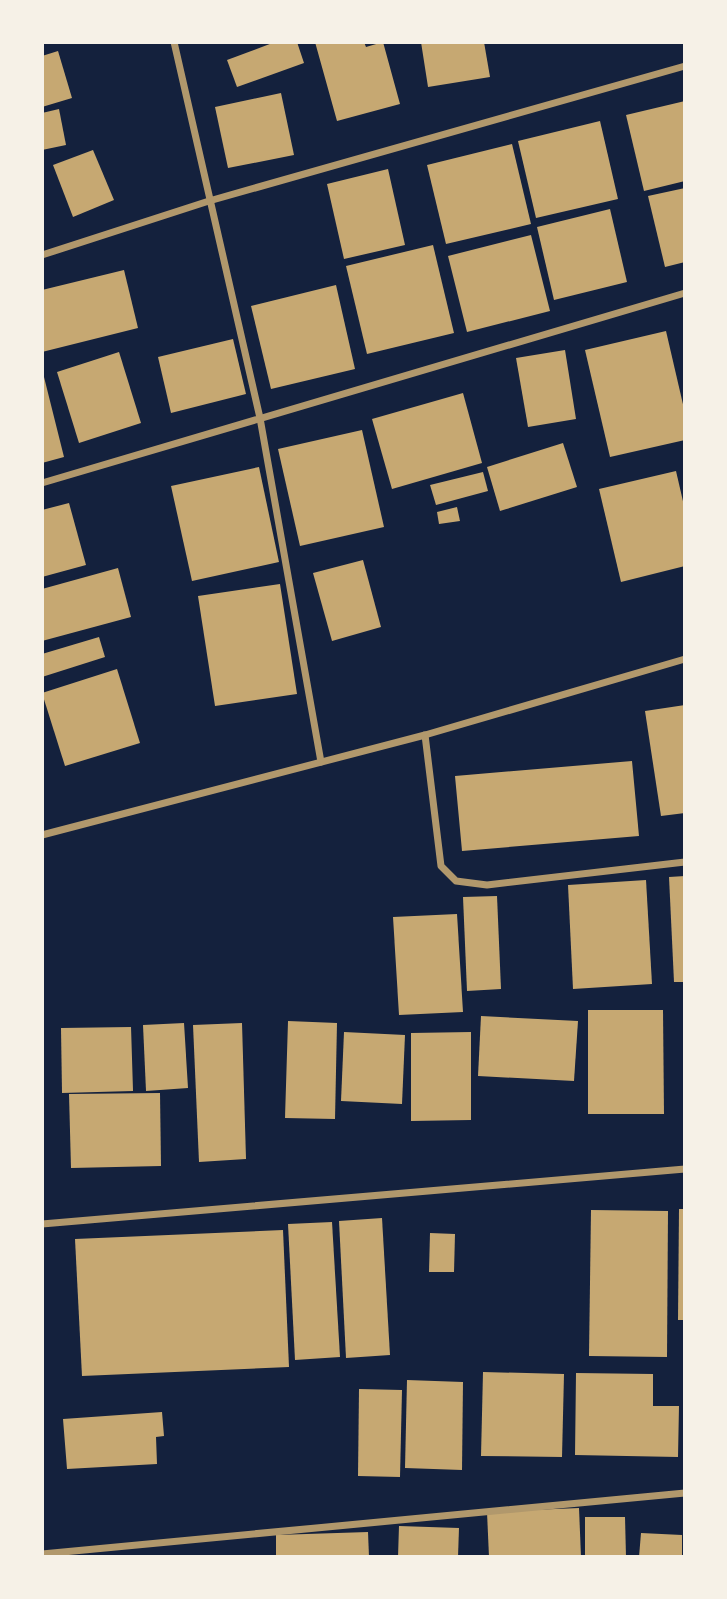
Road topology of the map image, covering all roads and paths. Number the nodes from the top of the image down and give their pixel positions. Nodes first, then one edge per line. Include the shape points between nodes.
1 (174, 42) edge
2 (685, 66) edge
3 (209, 201) junction
4 (42, 255) edge
5 (685, 293) edge
6 (260, 418) junction
7 (42, 483) edge
8 (685, 659) edge
9 (425, 735) junction
10 (321, 762) junction
11 (42, 835) edge
12 (685, 862) edge
13 (685, 1169) edge
14 (42, 1224) edge
15 (685, 1493) edge
16 (42, 1554) edge

1 - 3 street
2 - 3 street
3 - 4 street
3 - 6 street
5 - 6 street
6 - 7 street
6 - 10 street
8 - 9 street
9 - 10 street
9 - 12 street via 441,866 456,881 487,885
10 - 11 street
13 - 14 street
15 - 16 street

